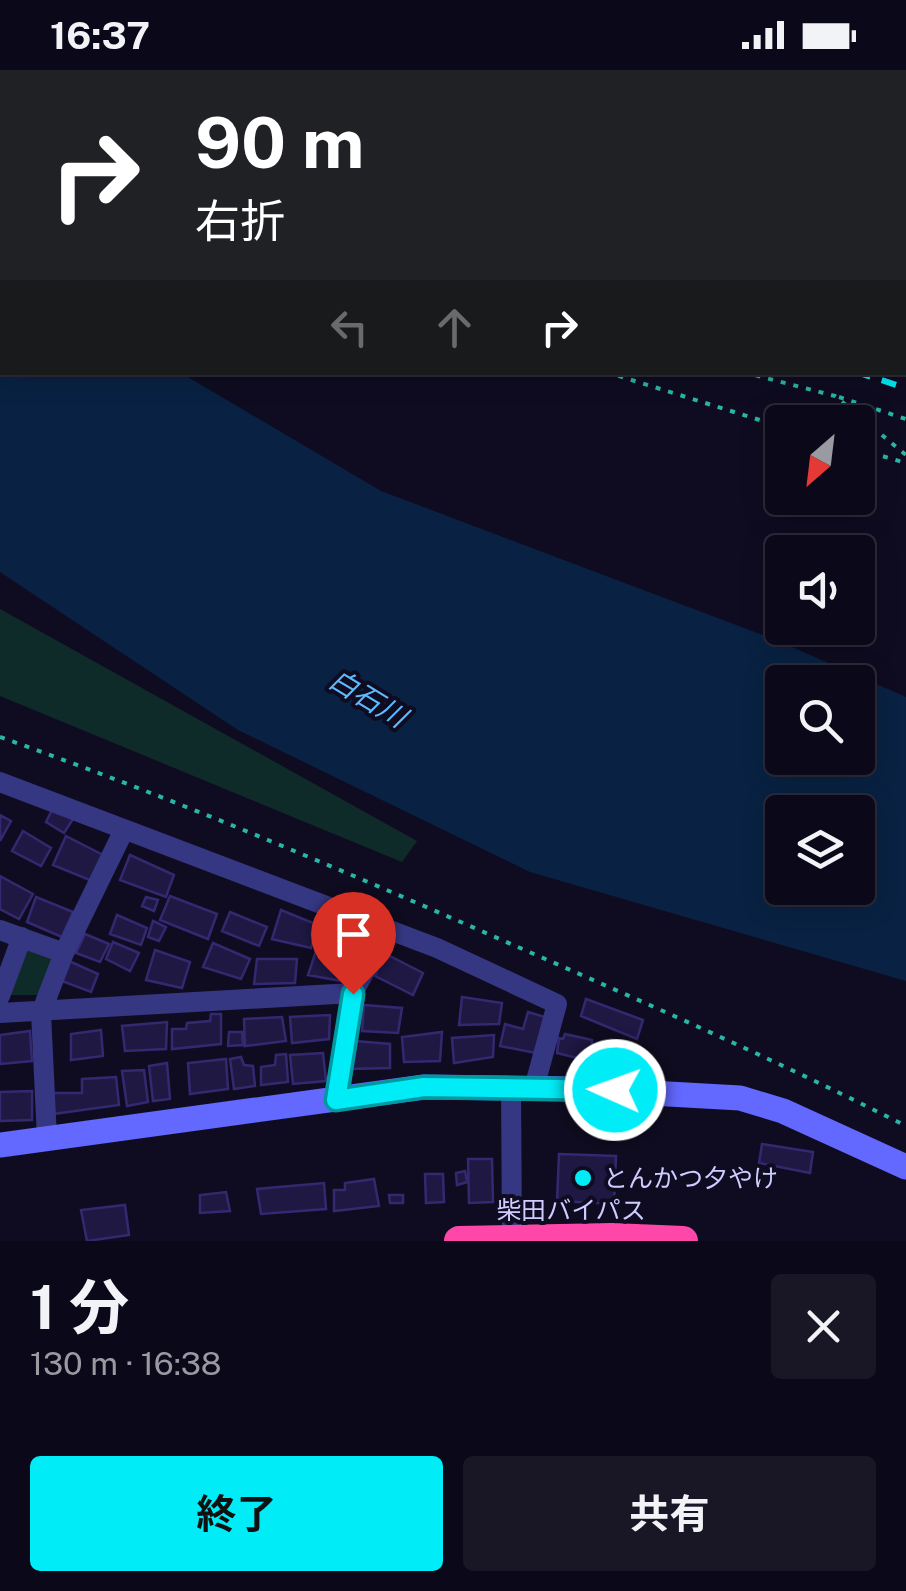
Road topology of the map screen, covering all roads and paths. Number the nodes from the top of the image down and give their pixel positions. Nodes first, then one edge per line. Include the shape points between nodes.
1 (616, 375) edge
2 (755, 375) edge
3 (834, 396) junction
4 (906, 419) edge
5 (765, 422) edge
6 (875, 453) edge
7 (906, 455) edge
8 (906, 463) edge
9 (0, 736) edge
10 (0, 782) edge
11 (124, 830) junction
12 (388, 929) junction
13 (0, 930) edge
14 (22, 937) junction
15 (64, 953) junction
16 (353, 994) junction
17 (0, 996) edge
18 (0, 1013) edge
19 (42, 1013) junction
20 (522, 1088) junction
21 (336, 1100) junction
22 (906, 1126) edge
23 (47, 1138) junction
24 (0, 1145) edge
25 (906, 1167) edge
26 (512, 1238) junction
27 (459, 1241) edge
28 (683, 1241) edge

1 - 5 path
2 - 3 path
3 - 4 path
3 - 7 path
6 - 8 path
9 - 22 path via 423,905
10 - 11 street
11 - 12 street
11 - 15 street
12 - 16 street
12 - 20 street via 557,1004
13 - 14 street
14 - 15 street
14 - 17 street
15 - 19 street
16 - 19 street
16 - 21 street
18 - 19 street
19 - 23 street
20 - 21 street via 424,1087
20 - 25 street via 740,1098
20 - 26 street
21 - 23 street
23 - 24 street
26 - 27 highway, 柴田バイパス
26 - 28 highway, 柴田バイパス

